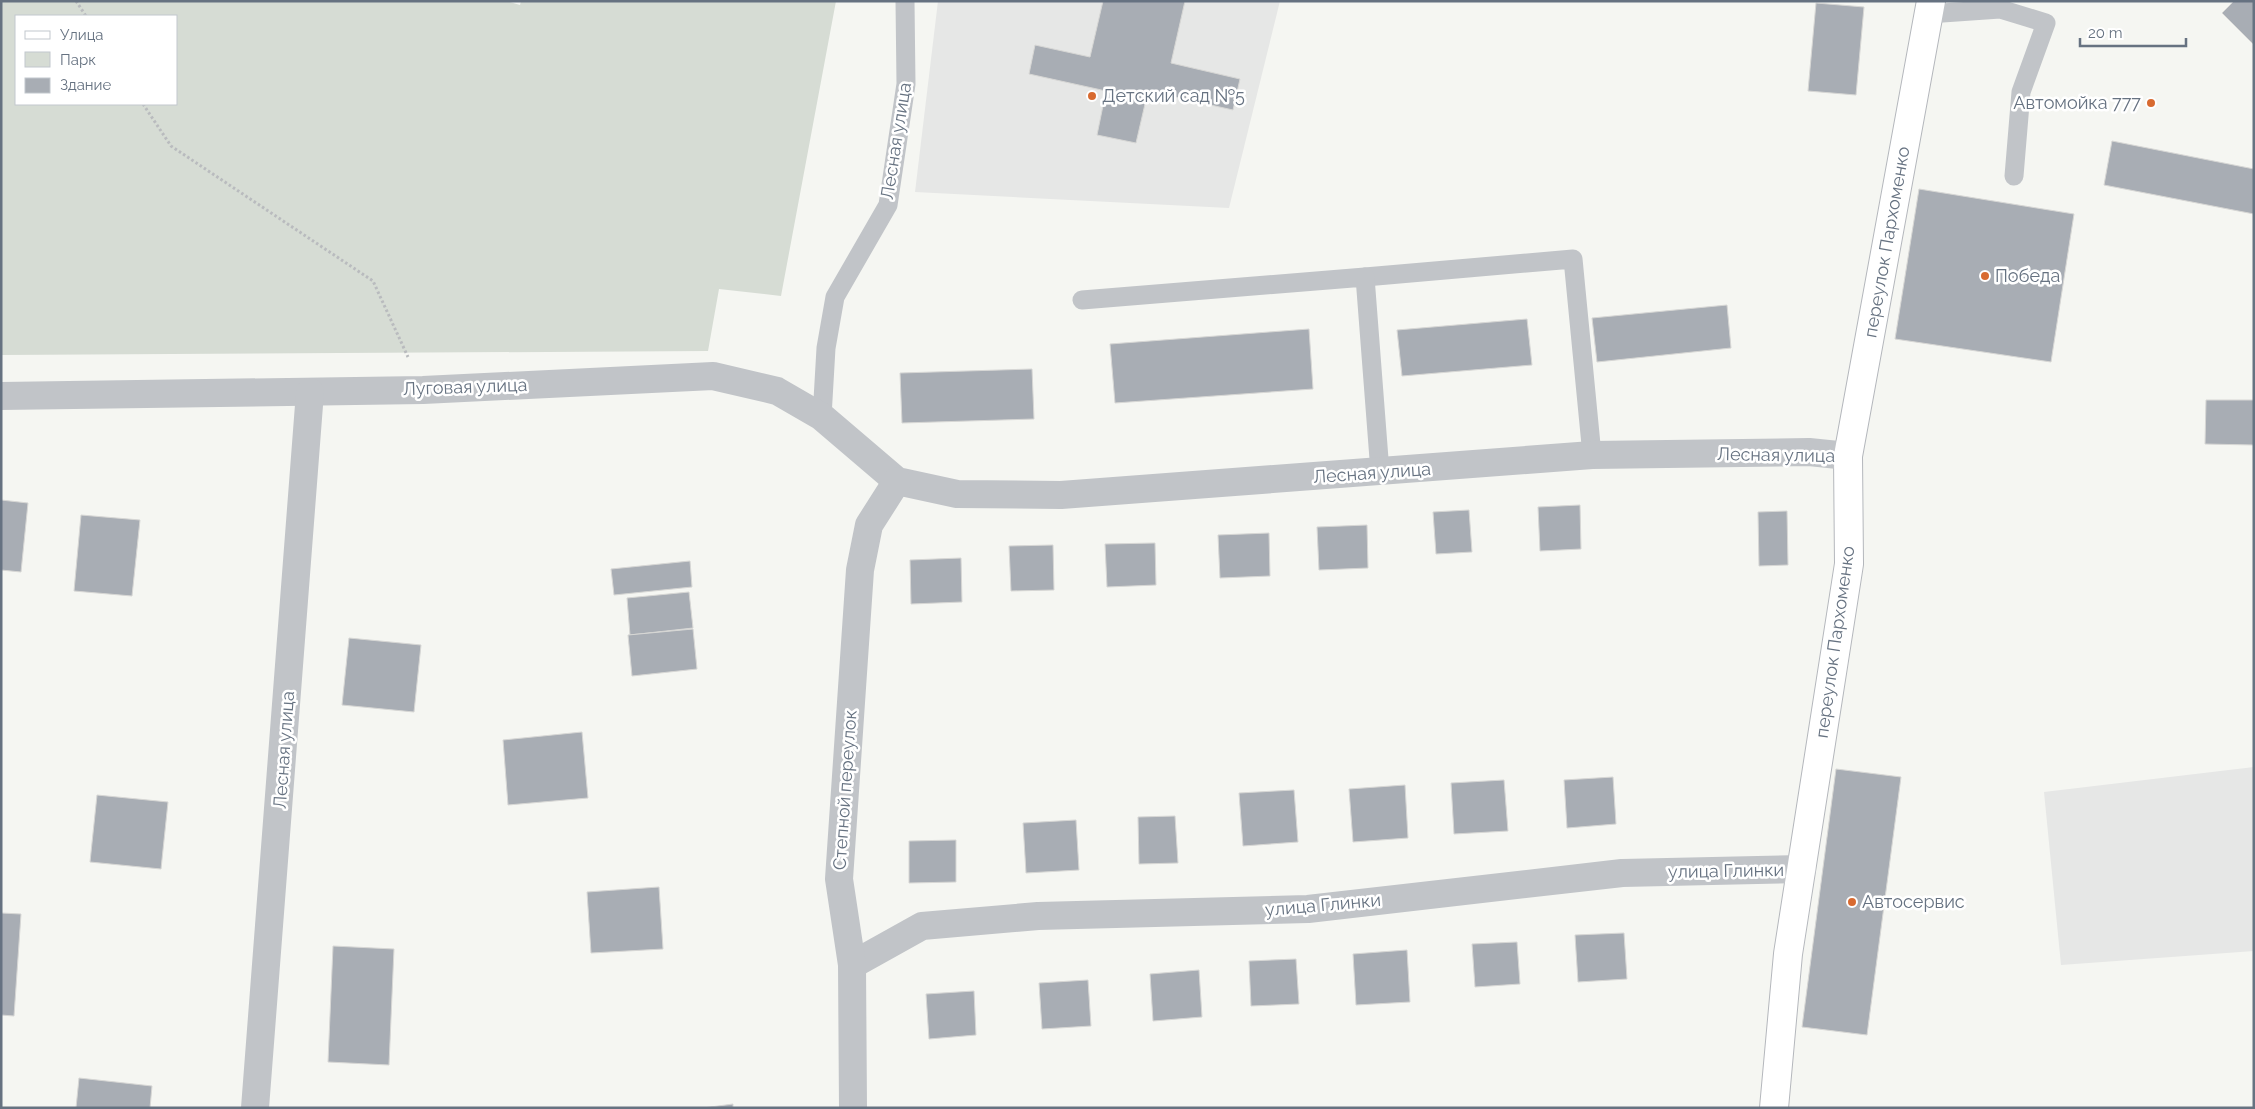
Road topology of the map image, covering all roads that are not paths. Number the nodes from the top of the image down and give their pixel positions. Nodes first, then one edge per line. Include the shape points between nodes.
1 (905, 1) edge
2 (1930, 8) edge
3 (2014, 176) dead end
4 (1365, 277) junction
5 (1082, 300) dead end
6 (310, 392) junction
7 (1, 396) edge
8 (822, 417) junction
9 (1592, 455) junction
10 (1848, 456) junction
11 (1380, 472) junction
12 (896, 481) junction
13 (1802, 869) junction
14 (852, 964) junction
15 (255, 1108) edge
16 (853, 1108) edge
17 (1774, 1108) edge

1 - 8 lane, Лесная улица via 906,84 888,205 835,297 826,348
2 - 3 lane via 2000,9 2046,24 2021,92
2 - 10 street, переулок Пархоменко
4 - 5 lane
4 - 9 lane via 1573,259
4 - 11 lane
6 - 7 street, Луговая улица
6 - 8 street, Луговая улица via 713,376 777,391
6 - 15 street, Лесная улица
8 - 12 street, Луговая улица
9 - 10 street, Лесная улица via 1809,452
9 - 11 street, Лесная улица
10 - 13 street, переулок Пархоменко via 1849,564
11 - 12 street, Лесная улица via 1061,495 958,494
12 - 14 street, Степной переулок via 869,525 860,570 839,880
13 - 14 street, улица Глинки via 1622,873 1308,909 1038,916 922,926
13 - 17 street, переулок Пархоменко via 1788,954
14 - 16 street, Степной переулок

